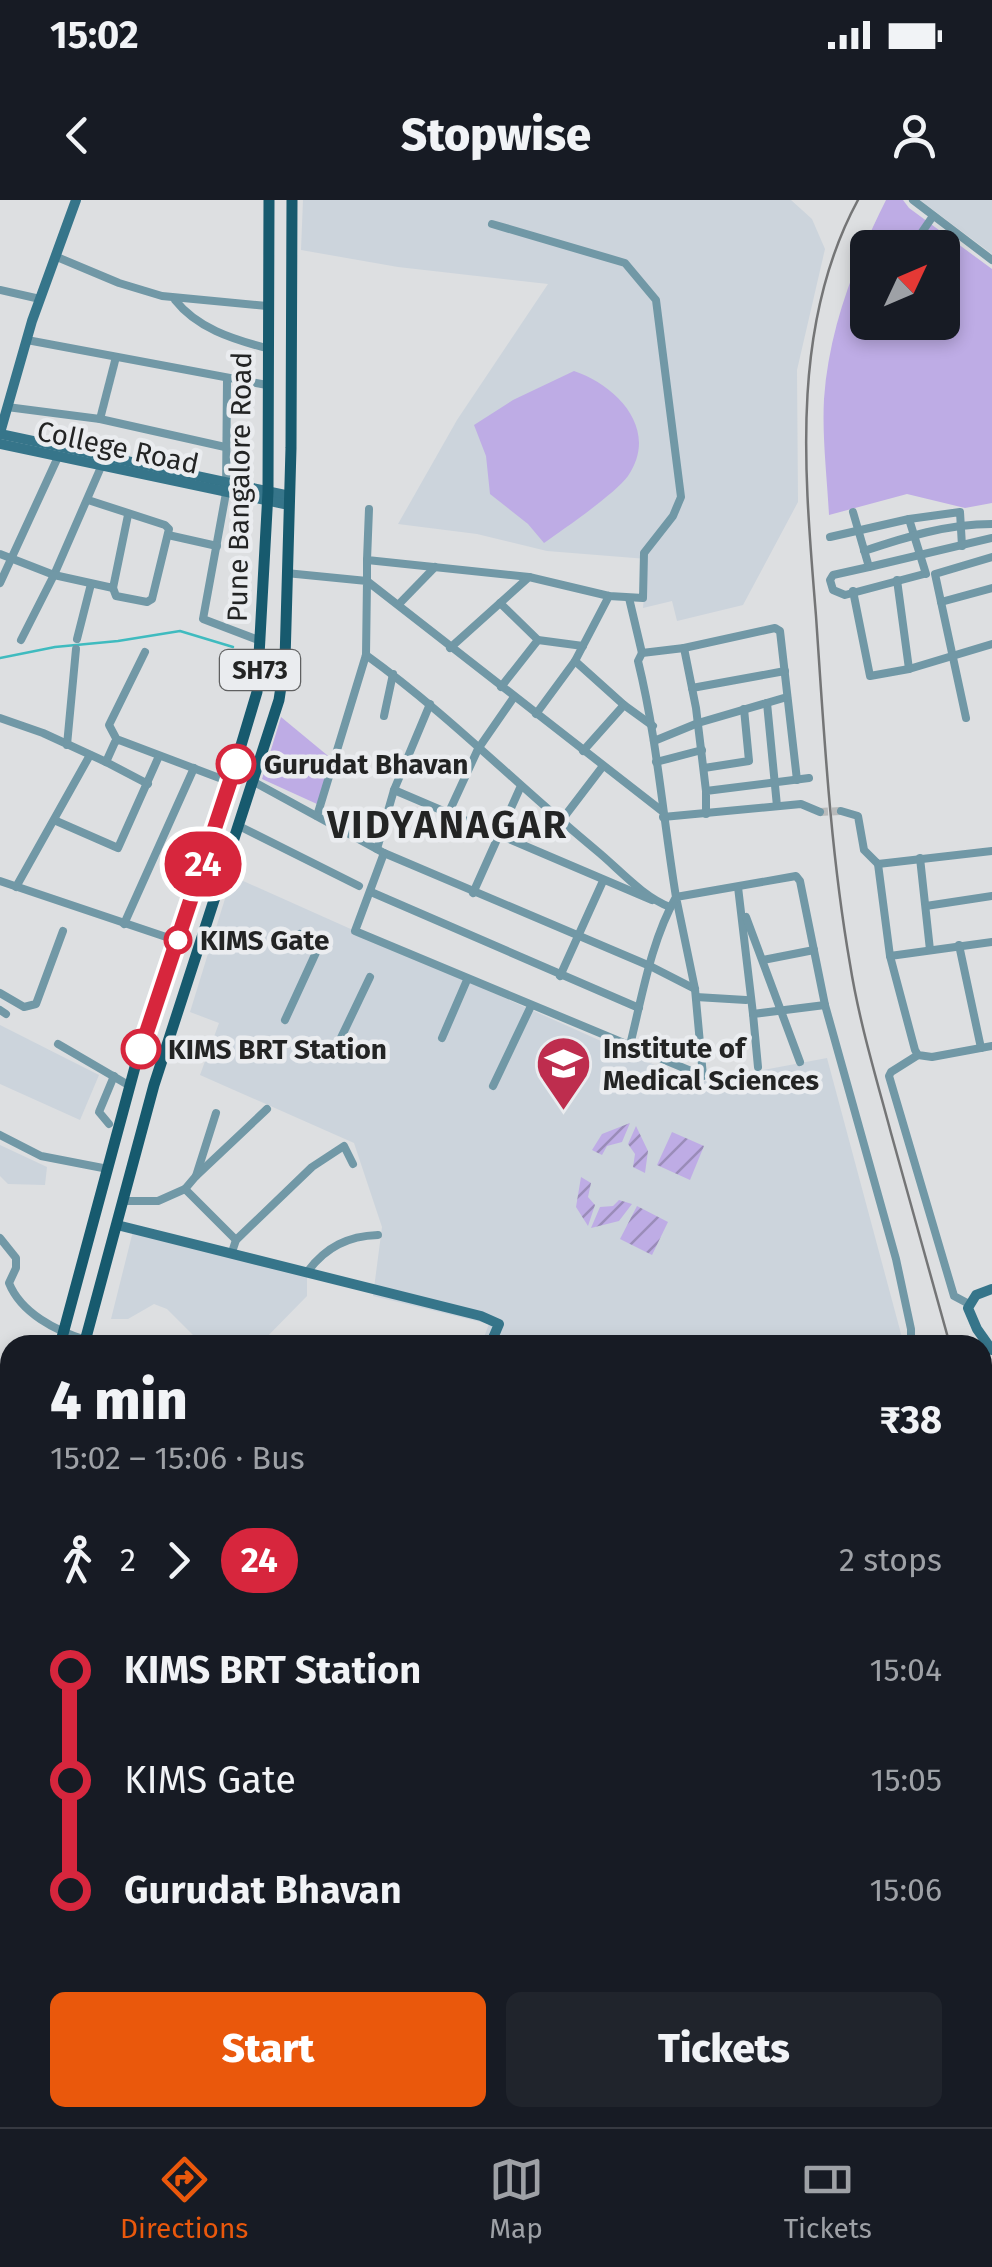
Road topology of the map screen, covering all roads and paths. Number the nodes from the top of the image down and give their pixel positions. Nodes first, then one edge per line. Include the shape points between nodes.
1 (269, 200) edge
2 (292, 200) edge
3 (913, 200) edge
4 (74, 201) edge
5 (933, 216) junction
6 (492, 224) dead end
7 (923, 230) edge
8 (56, 258) junction
9 (992, 260) edge
10 (0, 290) edge
11 (174, 298) junction
12 (40, 299) junction
13 (267, 306) junction
14 (27, 340) junction
15 (266, 348) junction
16 (116, 357) junction
17 (226, 380) junction
18 (267, 386) junction
19 (6, 397) edge
20 (100, 419) junction
21 (0, 433) edge
22 (0, 444) edge
23 (225, 446) junction
24 (58, 457) junction
25 (100, 467) junction
26 (226, 488) junction
27 (267, 497) junction
28 (88, 500) junction
29 (289, 500) junction
30 (369, 509) dead end
31 (853, 512) dead end
32 (128, 515) junction
33 (908, 520) junction
34 (961, 524) junction
35 (992, 524) edge
36 (858, 530) junction
37 (913, 534) junction
38 (168, 536) junction
39 (830, 537) dead end
40 (992, 541) edge
41 (218, 546) junction
42 (962, 546) junction
43 (864, 550) junction
44 (0, 554) edge
45 (918, 555) junction
46 (990, 558) edge
47 (10, 560) junction
48 (367, 560) junction
49 (435, 566) junction
50 (869, 567) junction
51 (286, 573) junction
52 (924, 574) junction
53 (936, 574) junction
54 (54, 575) junction
55 (529, 577) junction
56 (897, 580) junction
57 (367, 582) junction
58 (0, 583) edge
59 (91, 584) junction
60 (112, 588) junction
61 (992, 588) edge
62 (853, 591) junction
63 (609, 596) junction
64 (629, 598) junction
65 (941, 602) junction
66 (500, 603) junction
67 (399, 604) junction
68 (21, 640) dead end
69 (538, 640) junction
70 (261, 641) junction
71 (992, 644) edge
72 (583, 646) junction
73 (450, 648) junction
74 (684, 648) junction
75 (145, 652) dead end
76 (642, 653) junction
77 (366, 654) junction
78 (951, 657) junction
79 (575, 661) junction
80 (909, 670) junction
81 (785, 671) junction
82 (393, 674) junction
83 (501, 687) junction
84 (692, 688) junction
85 (514, 697) junction
86 (787, 697) junction
87 (767, 702) junction
88 (430, 704) junction
89 (624, 705) junction
90 (744, 709) junction
91 (536, 714) junction
92 (384, 716) dead end
93 (0, 718) edge
94 (966, 718) dead end
95 (698, 723) junction
96 (653, 726) junction
97 (117, 740) junction
98 (654, 741) junction
99 (67, 746) junction
100 (478, 749) junction
101 (583, 750) junction
102 (702, 750) junction
103 (90, 755) junction
104 (159, 756) junction
105 (106, 762) junction
106 (656, 762) junction
107 (603, 766) junction
108 (194, 768) junction
109 (704, 768) junction
110 (809, 778) dead end
111 (797, 780) junction
112 (230, 782) junction
113 (254, 782) junction
114 (774, 782) junction
115 (148, 784) junction
116 (520, 788) junction
117 (394, 790) junction
118 (706, 791) junction
119 (777, 806) junction
120 (840, 811) dead end
121 (449, 812) junction
122 (820, 812) tunnel mouth
123 (663, 814) junction
124 (706, 814) junction
125 (317, 816) junction
126 (54, 820) junction
127 (560, 821) junction
128 (239, 826) junction
129 (500, 834) junction
130 (381, 851) junction
131 (992, 851) edge
132 (920, 858) junction
133 (878, 864) junction
134 (603, 880) junction
135 (0, 881) edge
136 (359, 886) dead end
137 (16, 887) junction
138 (738, 887) junction
139 (371, 892) junction
140 (473, 893) junction
141 (992, 896) edge
142 (676, 897) junction
143 (660, 903) junction
144 (740, 903) junction
145 (926, 906) junction
146 (670, 907) junction
147 (124, 924) junction
148 (63, 932) dead end
149 (300, 934) dead end
150 (578, 936) junction
151 (178, 942) junction
152 (992, 942) edge
153 (959, 945) junction
154 (814, 950) junction
155 (930, 950) junction
156 (890, 956) junction
157 (763, 960) junction
158 (650, 966) junction
159 (560, 976) junction
160 (370, 977) dead end
161 (467, 980) junction
162 (696, 993) junction
163 (0, 994) edge
164 (746, 1000) dead end
165 (824, 1005) junction
166 (532, 1006) junction
167 (639, 1008) junction
168 (782, 1010) junction
169 (753, 1014) junction
170 (285, 1020) dead end
171 (442, 1038) dead end
172 (58, 1044) dead end
173 (338, 1044) dead end
174 (630, 1046) junction
175 (992, 1046) edge
176 (981, 1048) junction
177 (918, 1056) junction
178 (800, 1062) dead end
179 (758, 1067) dead end
180 (114, 1076) junction
181 (130, 1086) junction
182 (493, 1086) dead end
183 (267, 1108) dead end
184 (216, 1114) dead end
185 (109, 1124) dead end
186 (0, 1135) edge
187 (353, 1164) dead end
188 (108, 1168) junction
189 (196, 1176) junction
190 (185, 1189) junction
191 (122, 1201) junction
192 (117, 1225) junction
193 (378, 1235) dead end
194 (0, 1238) edge
195 (234, 1246) junction
196 (308, 1272) junction
197 (992, 1288) edge
198 (969, 1304) junction
199 (58, 1335) edge
200 (64, 1335) edge
201 (87, 1335) edge
202 (494, 1335) edge
203 (911, 1335) edge
204 (981, 1335) edge

1 - 13 main road, Pune Bangalore Road / SH73
2 - 29 main road, Pune Bangalore Road / SH73
3 - 5 street
4 - 8 main road
5 - 7 street
5 - 9 street
6 - 64 street via 625,263 656,300 681,497 644,553 643,598
8 - 11 street
8 - 12 main road
10 - 12 street
11 - 13 street
11 - 15 street via 197,321
12 - 14 main road
13 - 15 main road, Pune Bangalore Road / SH73
14 - 16 street
14 - 19 main road
15 - 18 main road, Pune Bangalore Road / SH73
16 - 17 street
16 - 20 street
17 - 18 street
17 - 23 street
18 - 27 main road, Pune Bangalore Road / SH73
19 - 20 street
19 - 21 main road
20 - 23 street
21 - 26 main road
22 - 24 main road, College Road
23 - 26 street
24 - 25 main road, College Road
24 - 47 street
25 - 26 main road, College Road
25 - 28 street
26 - 27 main road
26 - 41 street
27 - 29 main road
27 - 70 main road, Pune Bangalore Road / SH73
28 - 32 street
28 - 54 street
29 - 51 main road, Pune Bangalore Road / SH73
30 - 48 street
31 - 36 street
32 - 38 street via 166,525
32 - 60 street
33 - 34 street via 959,512
33 - 36 street
33 - 37 street
34 - 35 street
34 - 37 street
34 - 42 street
36 - 39 street
36 - 43 street
37 - 43 street
37 - 45 street
38 - 41 street
38 - 60 street via 152,598 116,596
40 - 42 street
40 - 46 street
41 - 70 street via 204,620
42 - 45 street
43 - 50 street
44 - 47 street
45 - 50 street
45 - 52 street
46 - 53 street
47 - 54 street
47 - 58 street
48 - 49 street
48 - 57 street
49 - 55 street
49 - 67 street
50 - 62 street via 832,576 833,590
51 - 57 street
51 - 113 main road, Pune Bangalore Road / SH73 via 282,679
52 - 53 street
52 - 56 street
53 - 65 street
54 - 59 street
54 - 68 street
55 - 63 street
55 - 66 street
56 - 62 street
56 - 80 street
57 - 67 street
57 - 77 street
59 - 60 street
59 - 99 street via 77,644
61 - 65 street
62 - 80 street via 868,675
63 - 64 street
63 - 72 street
64 - 76 street
65 - 78 street
66 - 69 street
66 - 73 street
67 - 73 street
69 - 72 street
69 - 83 street
70 - 112 main road, Pune Bangalore Road / SH73 via 257,692
71 - 78 street
72 - 79 street
73 - 83 street
74 - 76 street
74 - 81 street via 775,628 782,634
74 - 84 street
75 - 97 street via 111,720
76 - 96 street via 638,661
77 - 82 street
77 - 125 street
78 - 80 street
78 - 94 street
79 - 89 street
79 - 91 street
81 - 84 street
81 - 86 street
82 - 88 street
82 - 92 street
83 - 85 street
84 - 95 street
85 - 91 street
85 - 100 street
86 - 87 street
86 - 111 street
87 - 90 street
87 - 114 street
88 - 100 street
88 - 117 street
89 - 96 street
89 - 101 street
90 - 95 street
90 - 109 street via 750,760
91 - 101 street
93 - 99 street
95 - 98 street
95 - 102 street
96 - 98 street
97 - 104 street
97 - 105 street
98 - 106 street
99 - 103 street
100 - 116 street
100 - 121 street
101 - 107 street
102 - 106 street
102 - 109 street
103 - 105 street
103 - 126 street
104 - 108 street
104 - 115 street
105 - 115 street
106 - 123 street
107 - 123 street
107 - 127 street
108 - 112 street
108 - 147 street
109 - 118 street
110 - 111 street
111 - 114 street
112 - 151 main road, Pune Bangalore Road / SH73
113 - 125 street
113 - 128 main road, Pune Bangalore Road / SH73
114 - 118 street
114 - 119 street
115 - 126 street via 118,848
116 - 127 street
116 - 129 street
117 - 121 street
117 - 130 street
118 - 124 street
119 - 122 street via 801,804
119 - 124 street
120 - 133 street via 858,816 864,850
121 - 129 street
123 - 124 street
123 - 142 street
125 - 130 street
126 - 137 street
127 - 143 street
128 - 136 street
128 - 191 main road, Pune Bangalore Road / SH73
129 - 134 street
129 - 140 street
130 - 139 street
130 - 140 street
131 - 132 street
132 - 133 street
132 - 145 street
133 - 156 street
134 - 143 street
134 - 150 street
135 - 137 street
137 - 147 street
138 - 142 street
138 - 144 street
138 - 154 street via 796,876
139 - 159 street
139 - 161 street via 355,930
140 - 150 street
141 - 145 street
142 - 146 street
142 - 162 street
143 - 146 street
144 - 157 street
144 - 169 street
145 - 155 street
146 - 158 street
147 - 151 street
148 - 163 street via 36,1004 24,1007
149 - 170 street via 319,946
150 - 158 street
150 - 159 street
151 - 181 main road, Pune Bangalore Road / SH73
152 - 153 street
153 - 155 street
153 - 176 street
154 - 157 street
154 - 165 street
155 - 156 street
156 - 177 street
157 - 168 street
158 - 162 street
158 - 167 street
159 - 167 street
160 - 173 street
161 - 166 street
161 - 171 street
162 - 164 street
162 - 174 street via 703,1076
165 - 168 street
165 - 203 street
166 - 174 street
166 - 182 street
167 - 174 street
168 - 169 street
168 - 178 street
169 - 179 street
172 - 180 street
175 - 176 street
176 - 177 street
177 - 198 street via 889,1076 954,1296
180 - 181 street
180 - 185 street via 99,1112
181 - 188 main road, Pune Bangalore Road / SH73
183 - 189 street
184 - 189 street
186 - 188 street via 41,1156
187 - 195 street via 344,1146 322,1158
188 - 200 main road, Pune Bangalore Road / SH73
189 - 190 street
190 - 191 street via 158,1201
190 - 195 street
191 - 192 main road, Pune Bangalore Road / SH73
192 - 195 main road
192 - 201 main road, Pune Bangalore Road / SH73
193 - 196 street via 334,1246
194 - 199 street via 16,1258 10,1288
195 - 196 main road
196 - 202 main road via 480,1316 499,1324
197 - 198 main road
198 - 204 main road

